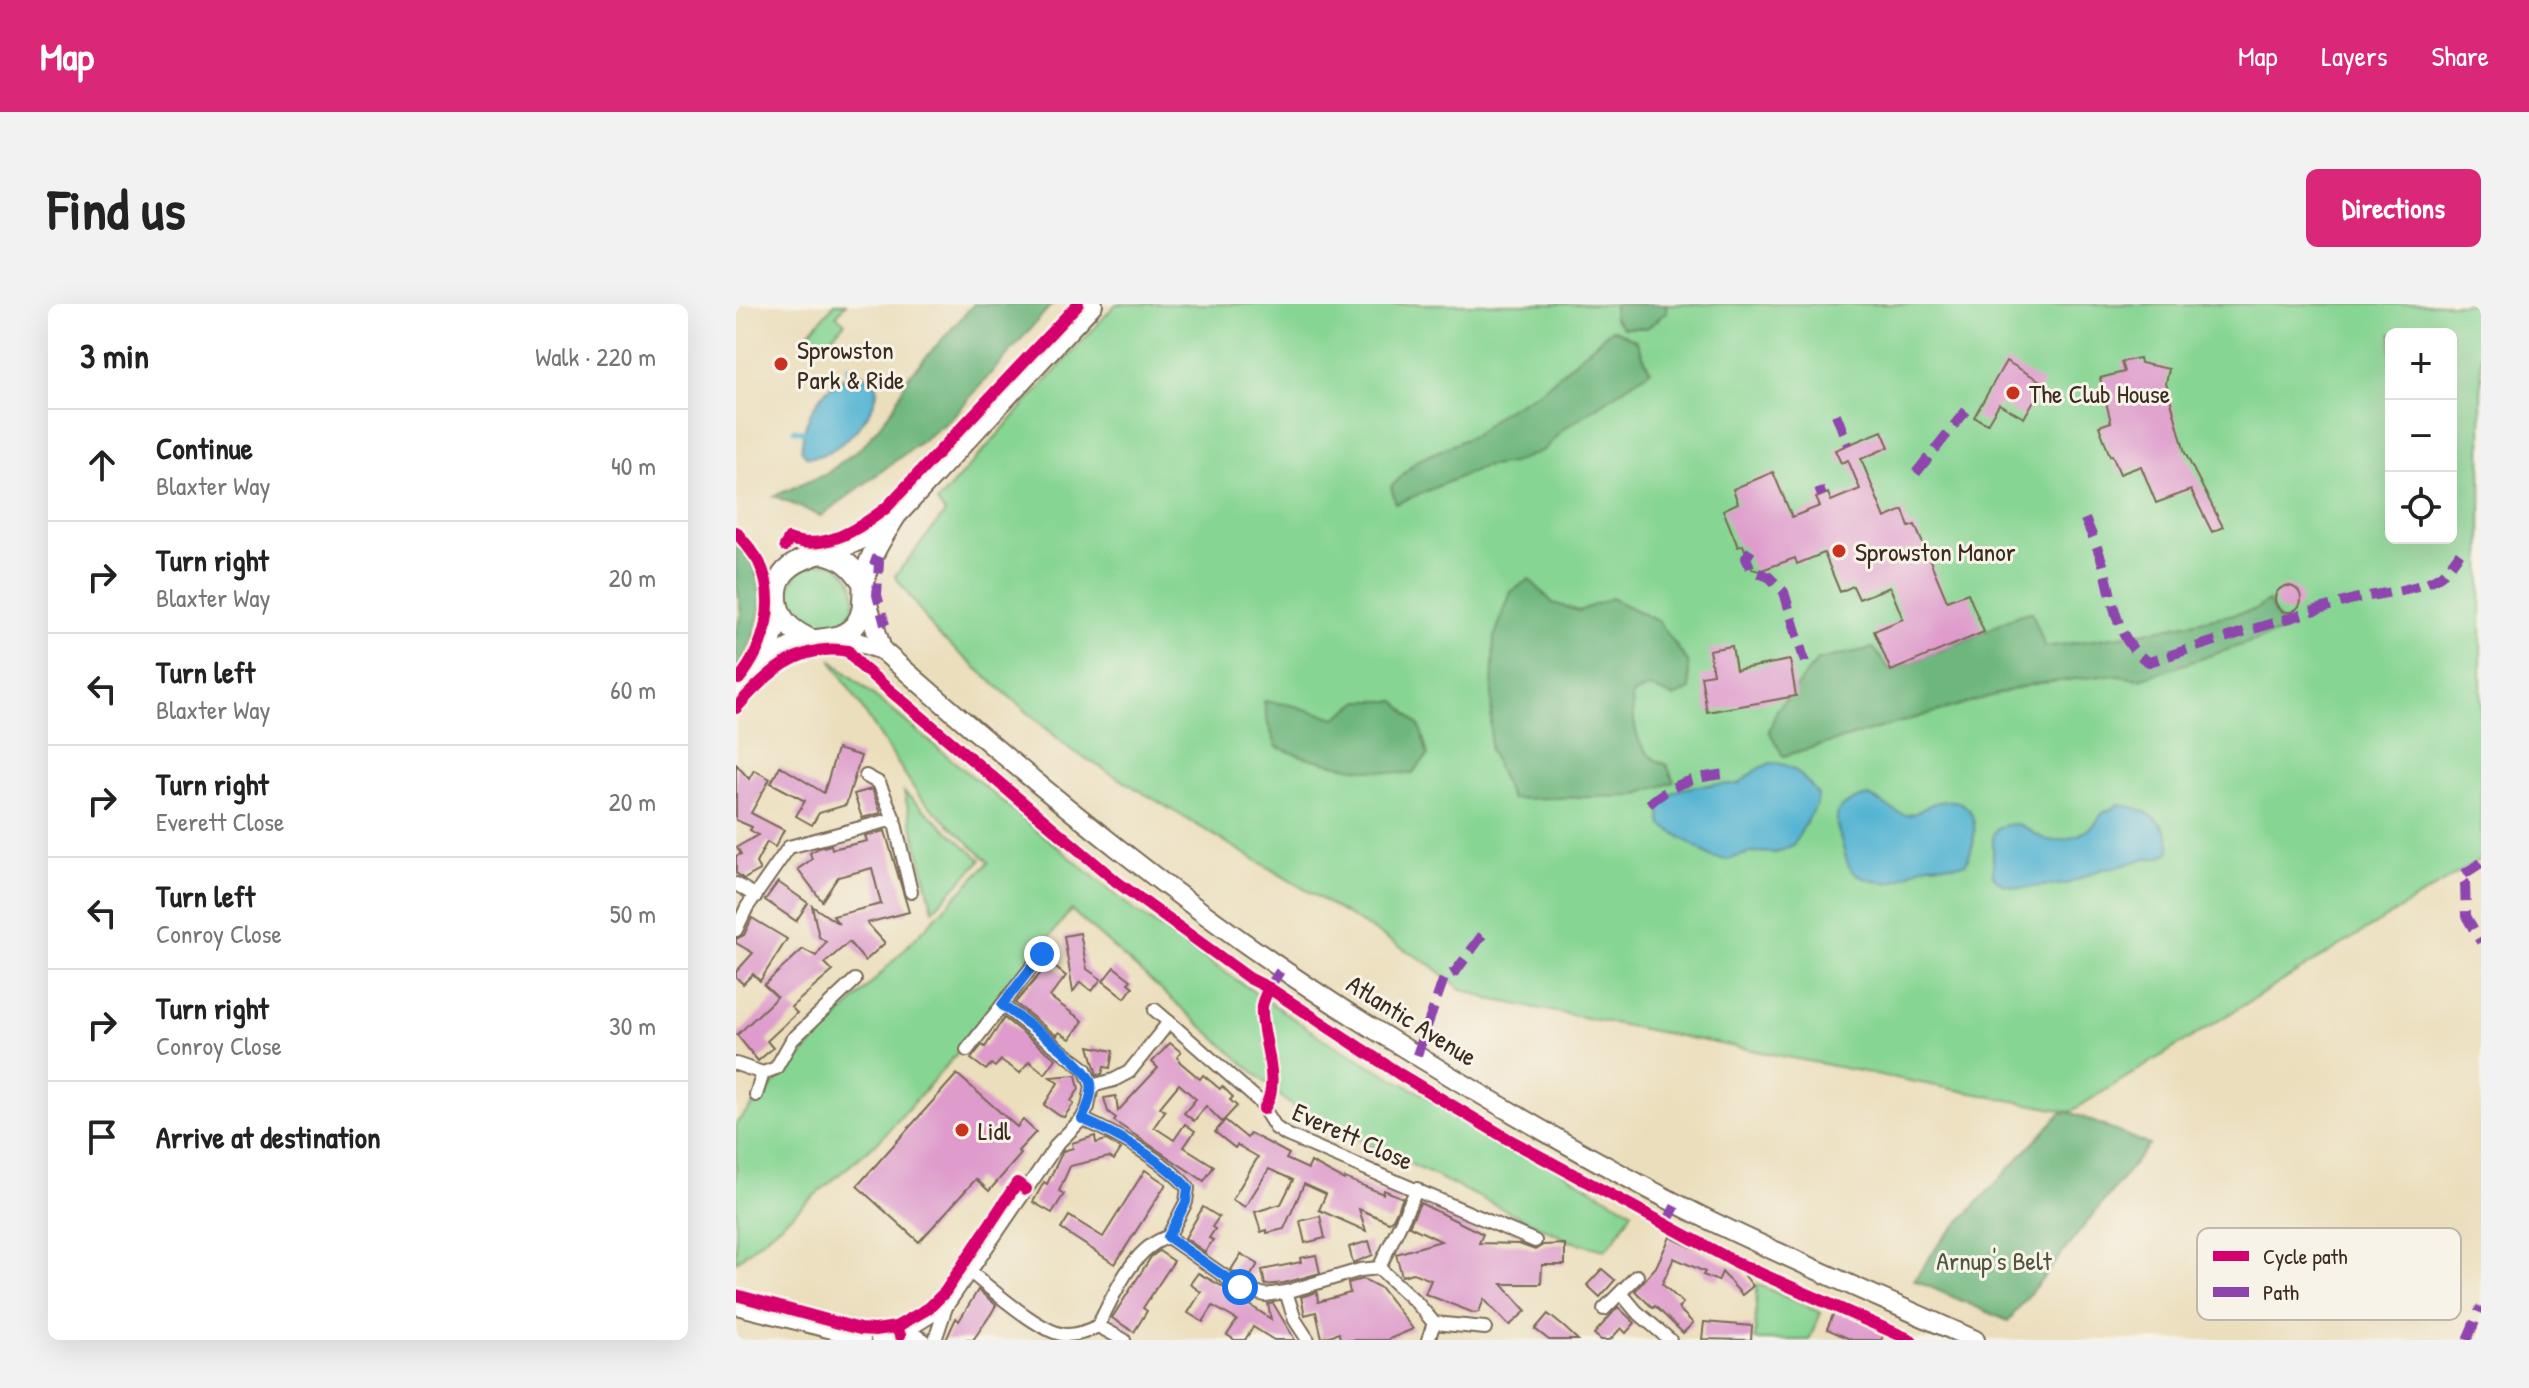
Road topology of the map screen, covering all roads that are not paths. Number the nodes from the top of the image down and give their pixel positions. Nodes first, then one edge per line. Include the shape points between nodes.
1 (1092, 304) edge
2 (896, 515) junction
3 (823, 553) junction
4 (864, 589) junction
5 (780, 613) junction
6 (820, 640) junction
7 (882, 650) junction
8 (754, 674) junction
9 (736, 694) edge
10 (866, 776) dead end
11 (894, 819) junction
12 (736, 884) edge
13 (911, 892) dead end
14 (756, 896) junction
15 (736, 930) edge
16 (1042, 954) dead end
17 (855, 980) dead end
18 (1002, 1005) junction
19 (1155, 1010) dead end
20 (1169, 1022) junction
21 (967, 1050) dead end
22 (736, 1064) edge
23 (763, 1073) junction
24 (1092, 1086) junction
25 (756, 1095) dead end
26 (1082, 1119) junction
27 (1417, 1189) junction
28 (1168, 1237) junction
29 (1535, 1241) dead end
30 (1379, 1268) junction
31 (970, 1272) junction
32 (1637, 1276) dead end
33 (1286, 1292) junction
34 (1621, 1293) junction
35 (946, 1307) junction
36 (1604, 1309) dead end
37 (738, 1311) edge
38 (1434, 1323) junction
39 (1098, 1326) junction
40 (1485, 1328) dead end
41 (894, 1338) edge
42 (848, 1339) edge
43 (864, 1340) edge
44 (877, 1340) edge
45 (924, 1340) edge
46 (935, 1340) edge
47 (1124, 1340) edge
48 (1308, 1340) edge
49 (1428, 1340) edge
50 (1670, 1340) edge
51 (1975, 1340) edge

1 - 2 main road
2 - 3 main road via 853,543
2 - 4 main road via 877,545
3 - 4 main road via 852,566
3 - 5 main road via 804,556 788,567 777,590
4 - 6 main road via 856,624 844,635
4 - 7 street
5 - 6 main road via 795,633
5 - 8 main road
6 - 7 street, Atlantic Avenue
6 - 8 main road via 773,658
7 - 51 street, Atlantic Avenue via 1123,852 1371,1028 1708,1219
8 - 9 main road
10 - 11 street via 879,783
11 - 13 street
11 - 14 street via 789,847
12 - 14 street
14 - 15 street
16 - 18 street
17 - 23 street via 792,1040 776,1068
18 - 21 street
18 - 24 street via 1085,1069
19 - 20 street, Everett Close
20 - 24 street via 1129,1072
20 - 27 street, Everett Close via 1259,1101 1276,1128
22 - 23 street
23 - 25 street
24 - 26 street
26 - 28 street via 1178,1176 1188,1188
26 - 31 street via 1058,1143
27 - 29 street, Everett Close
27 - 30 street, Everett Close
28 - 33 street via 1240,1287 1265,1295
28 - 39 street via 1154,1241 1139,1256
30 - 33 street
30 - 38 street
31 - 35 street
31 - 39 street via 1032,1321 1065,1335
32 - 34 street
33 - 48 street
34 - 36 street
34 - 50 street
35 - 41 street
35 - 46 street
37 - 42 street via 820,1327
38 - 40 street
38 - 49 street
39 - 47 street
41 - 44 street
41 - 45 street via 915,1335
42 - 43 street

